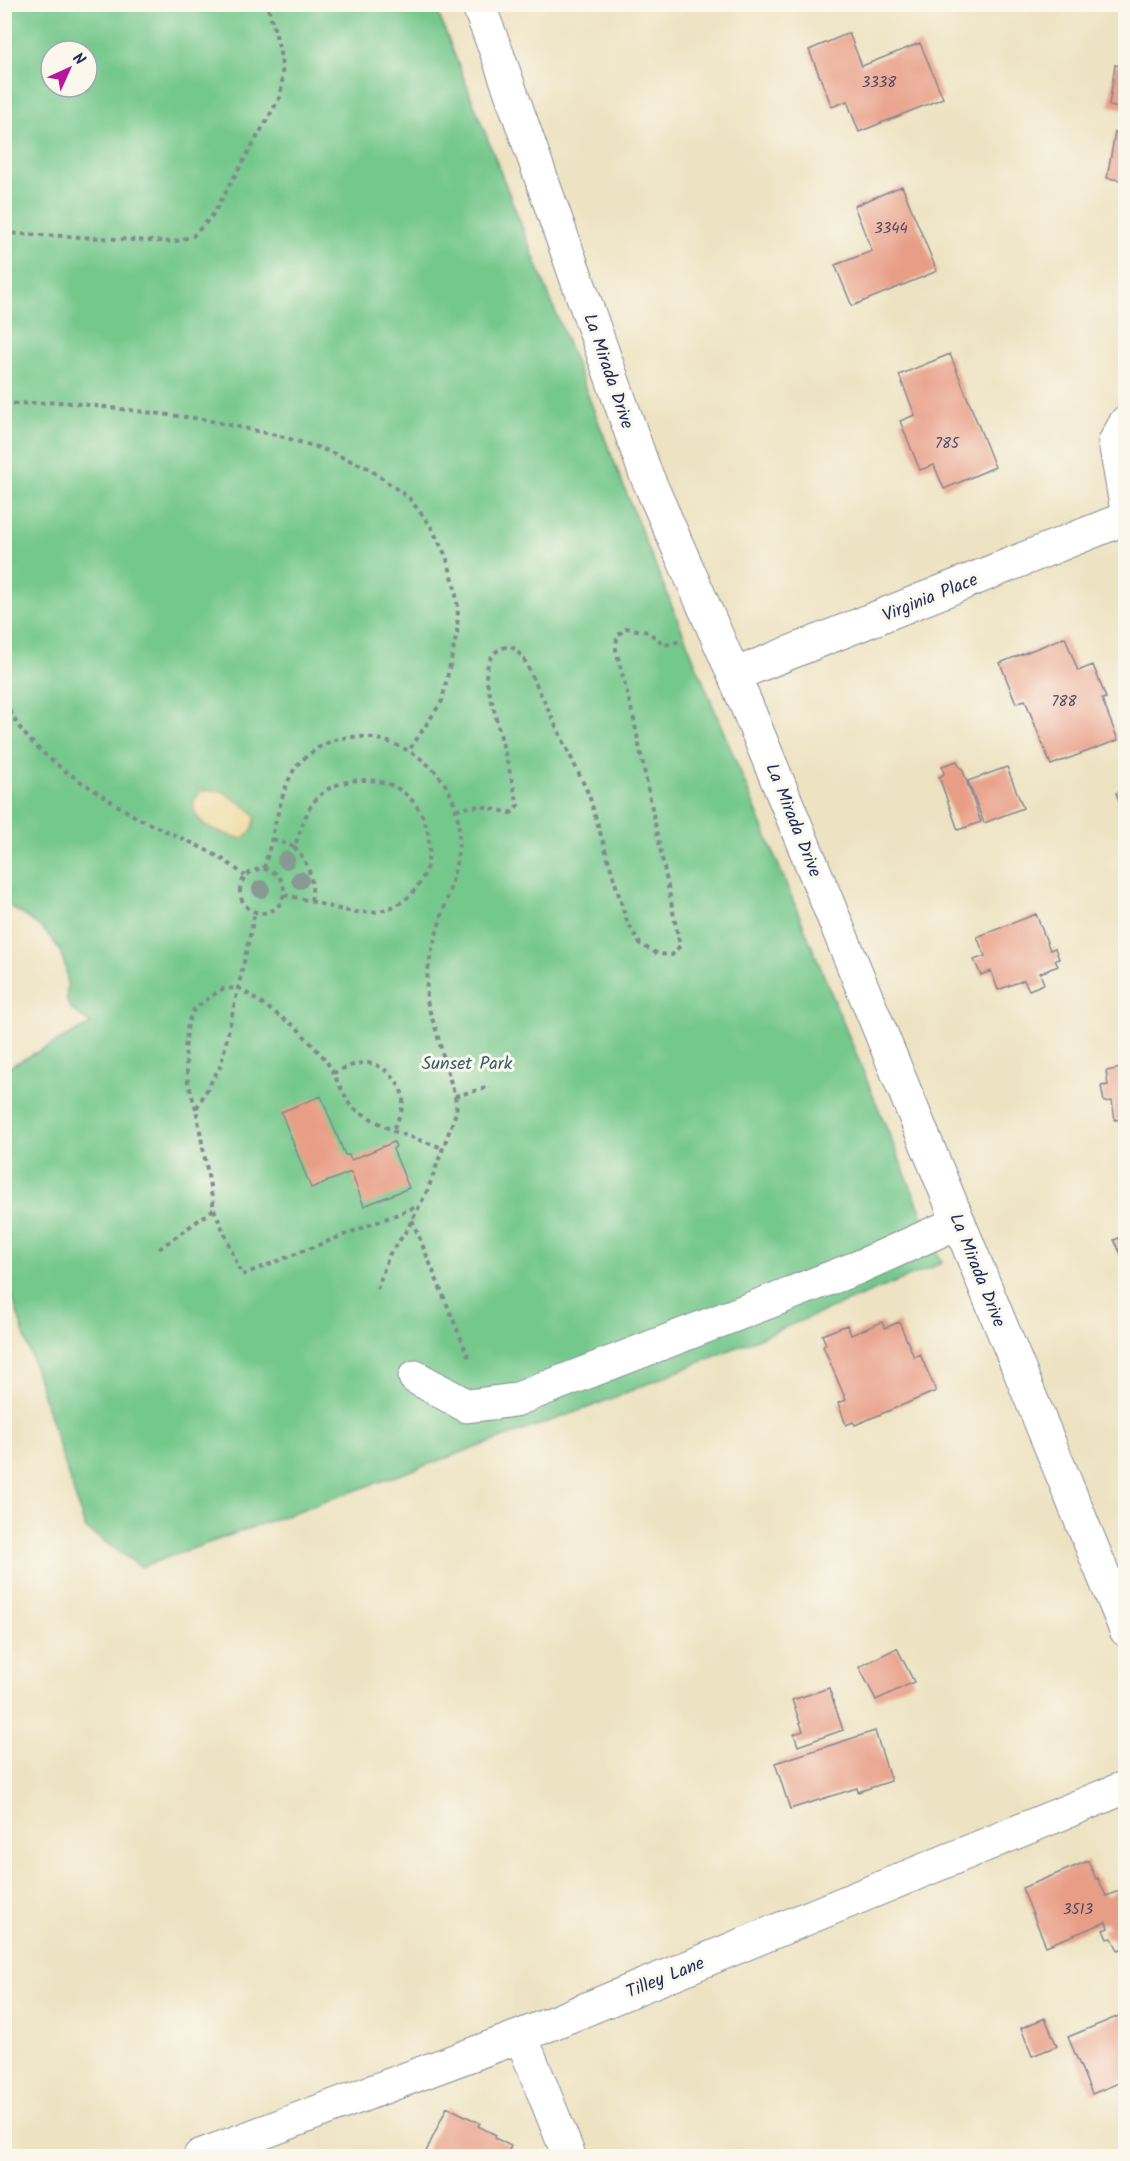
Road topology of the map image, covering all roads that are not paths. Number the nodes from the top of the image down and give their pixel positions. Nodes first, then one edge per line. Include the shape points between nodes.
1 (478, 4) edge
2 (1125, 422) edge
3 (1125, 505) edge
4 (1125, 518) edge
5 (734, 675) junction
6 (959, 1222) junction
7 (415, 1377) dead end
8 (1125, 1630) edge
9 (1125, 1787) edge
10 (521, 2036) junction
11 (200, 2157) edge
12 (569, 2157) edge

1 - 5 street, La Mirada Drive via 645,472
2 - 3 street via 1115,442
4 - 5 street, Virginia Place
5 - 6 street, La Mirada Drive
6 - 7 street via 859,1267 515,1400 467,1406
6 - 8 street, La Mirada Drive
9 - 10 street, Tilley Lane
10 - 11 street, Tilley Lane
10 - 12 street

